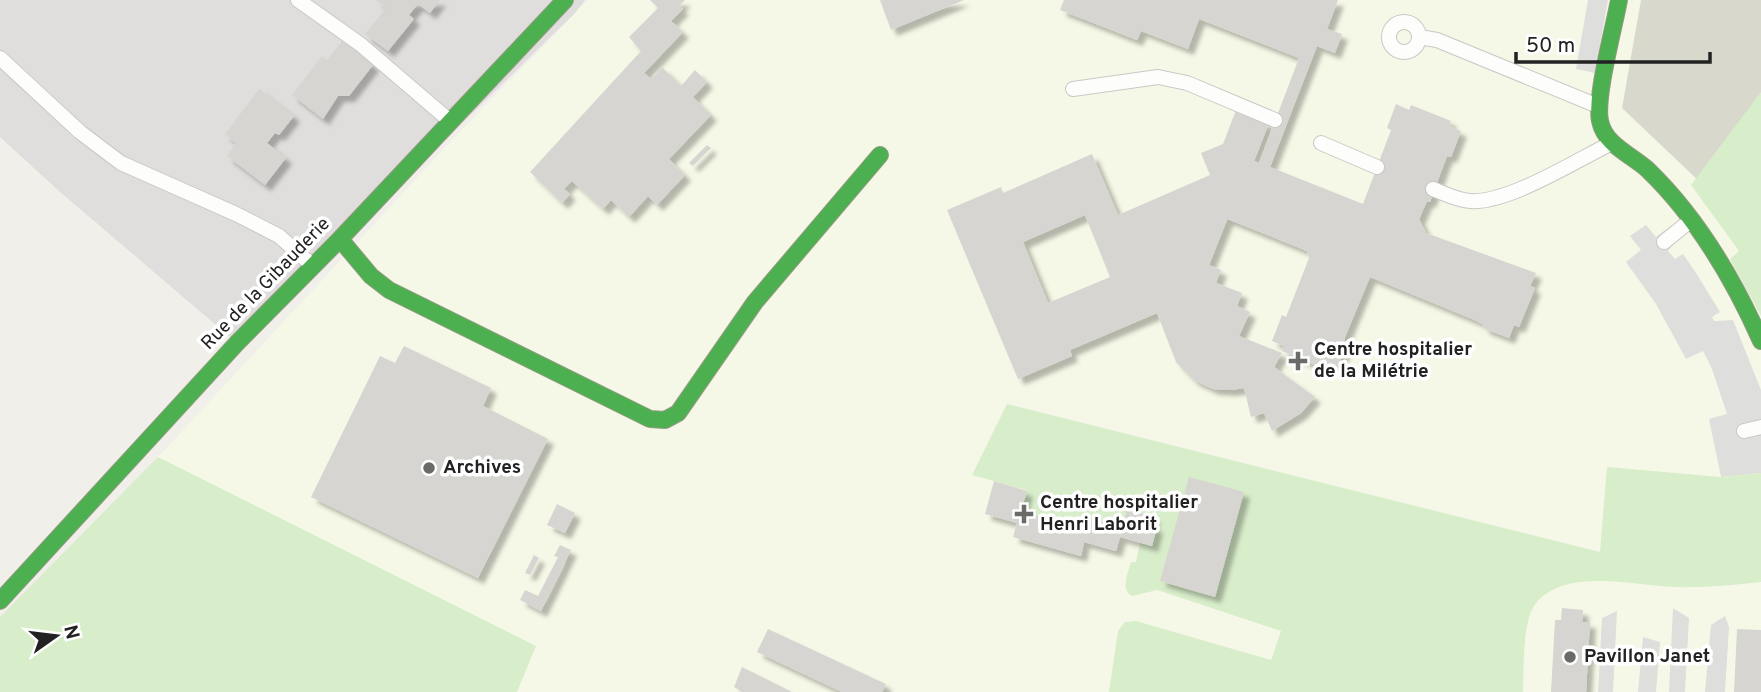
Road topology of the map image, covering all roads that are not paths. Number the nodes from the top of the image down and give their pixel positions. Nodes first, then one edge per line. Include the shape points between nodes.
1 (298, 0) edge
2 (565, 0) edge
3 (1619, 0) edge
4 (1419, 37) dead end
5 (0, 58) edge
6 (1073, 89) dead end
7 (1599, 107) junction
8 (1275, 120) dead end
9 (451, 121) junction
10 (1321, 143) dead end
11 (1611, 143) junction
12 (880, 155) dead end
13 (1377, 167) dead end
14 (1433, 189) dead end
15 (1692, 220) junction
16 (340, 239) junction
17 (1664, 242) dead end
18 (314, 266) junction
19 (1761, 341) edge
20 (1761, 427) edge
21 (1744, 431) dead end
22 (0, 601) edge

1 - 9 lane via 360,44
2 - 9 street, Rue de la Gibauderie
3 - 7 street
4 - 7 lane via 1437,40
5 - 18 lane via 121,163 279,236
6 - 8 lane via 1158,77 1187,83
7 - 11 street via 1599,122
9 - 16 street, Rue de la Gibauderie
10 - 13 lane
11 - 14 lane via 1489,201 1469,201
11 - 15 street via 1644,167
12 - 16 street via 754,302 678,413 665,420 650,419 389,290
15 - 17 lane
15 - 19 street
16 - 18 street, Rue de la Gibauderie
18 - 22 street, Rue de la Gibauderie via 237,343
20 - 21 lane

